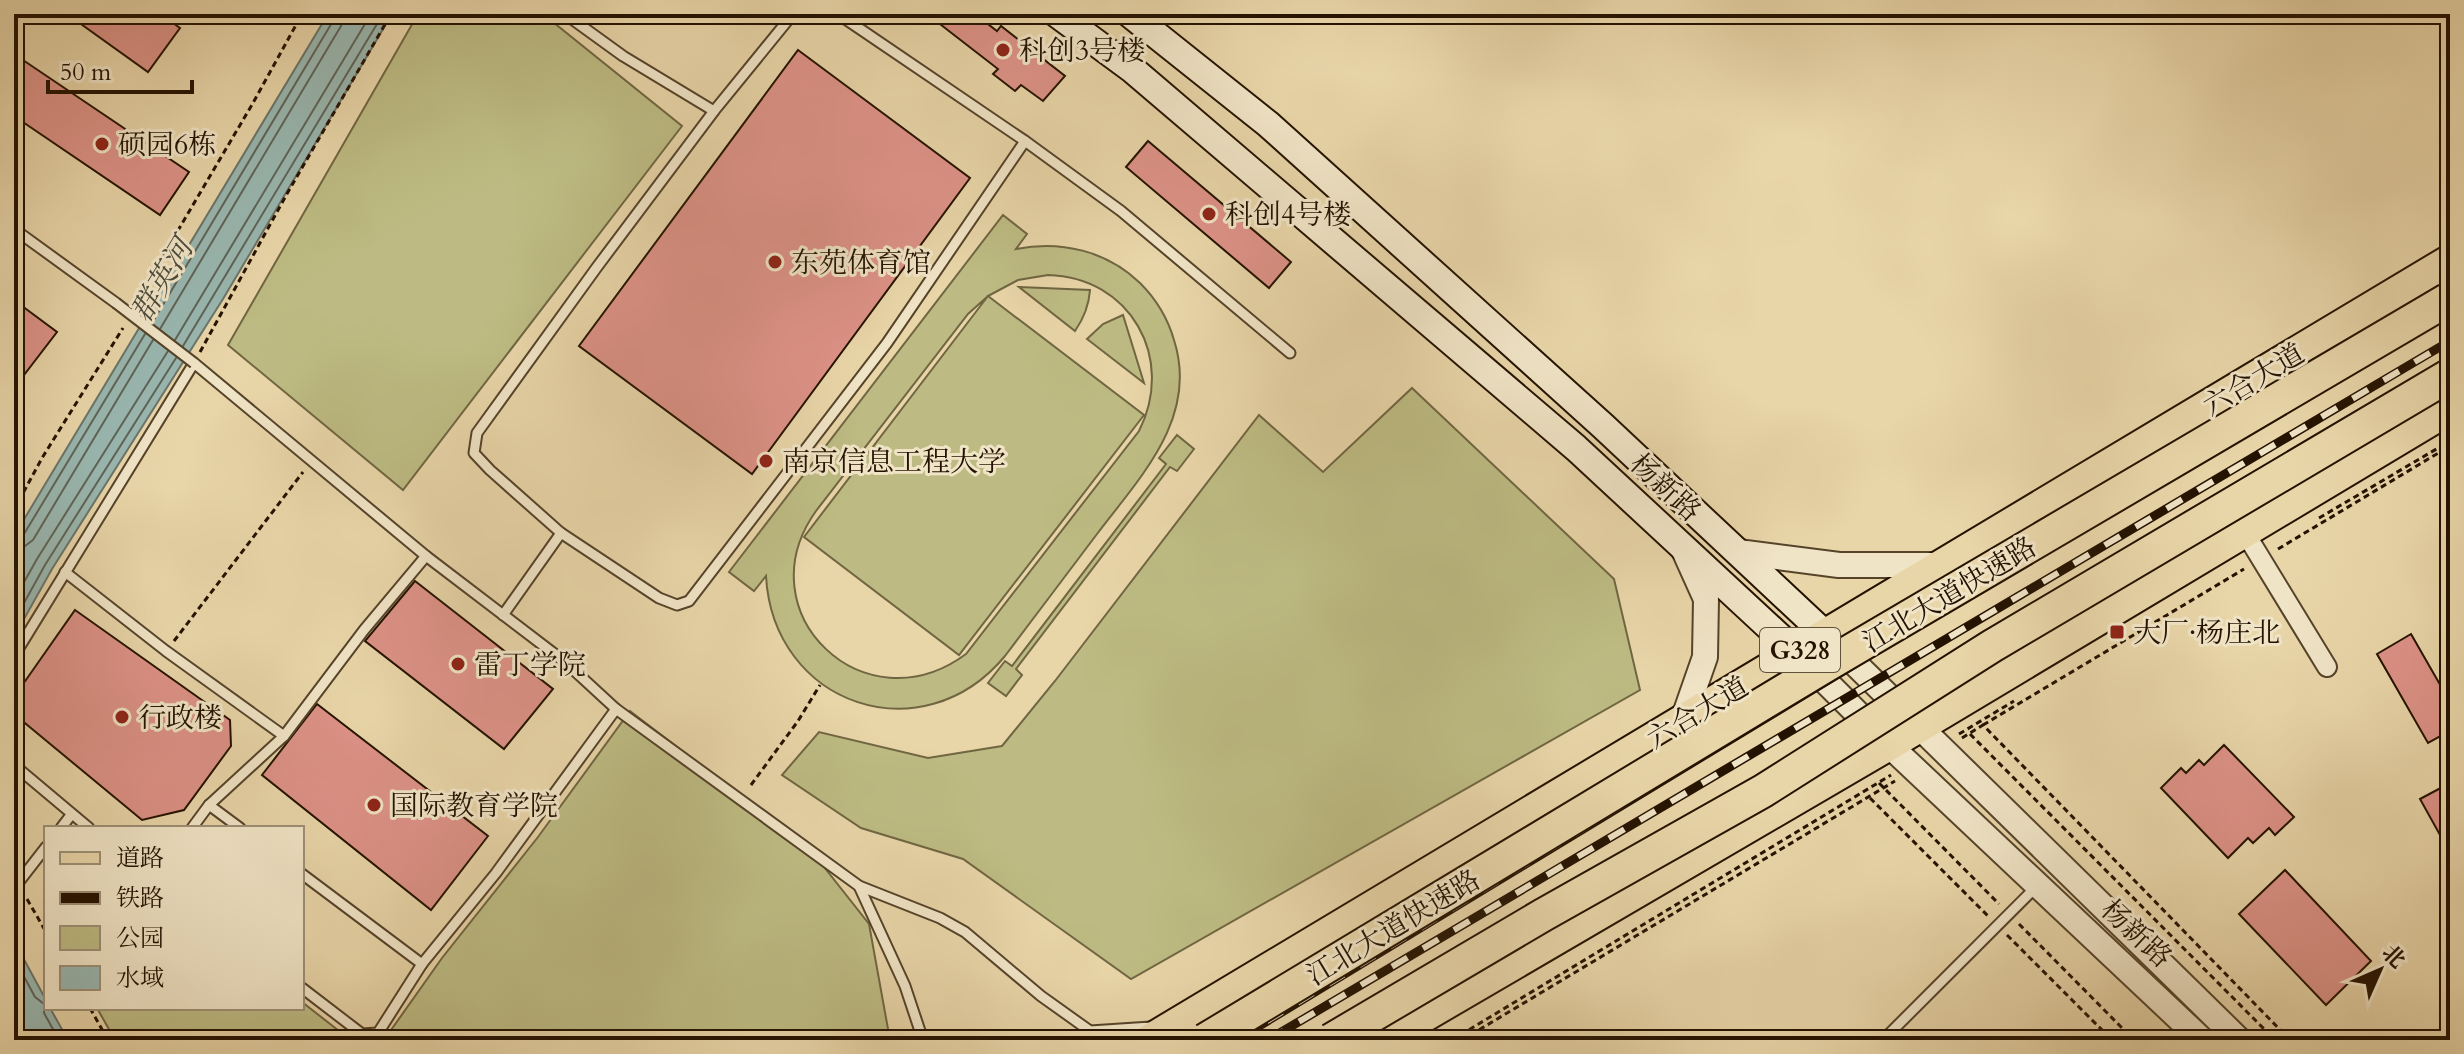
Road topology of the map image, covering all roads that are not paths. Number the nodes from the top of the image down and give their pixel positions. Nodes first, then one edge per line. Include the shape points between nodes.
1 (565, 14) edge
2 (793, 14) edge
3 (838, 14) edge
4 (1057, 14) edge
5 (1130, 14) edge
6 (714, 111) junction
7 (1025, 141) junction
8 (14, 229) edge
9 (2450, 260) edge
10 (2447, 300) dead end
11 (1290, 353) dead end
12 (194, 363) junction
13 (2450, 375) edge
14 (2450, 409) edge
15 (2244, 531) junction
16 (561, 533) junction
17 (1682, 546) junction
18 (1738, 552) junction
19 (426, 556) junction
20 (1943, 565) junction
21 (65, 572) junction
22 (503, 615) junction
23 (1826, 635) junction
24 (1796, 652) junction
25 (14, 656) edge
26 (2327, 667) dead end
27 (616, 709) junction
28 (1683, 720) junction
29 (1917, 726) junction
30 (284, 736) junction
31 (1889, 745) junction
32 (14, 765) edge
33 (209, 805) junction
34 (71, 815) junction
35 (63, 826) edge
36 (86, 826) edge
37 (193, 826) edge
38 (237, 826) edge
39 (44, 850) edge
40 (304, 876) edge
41 (2039, 885) junction
42 (859, 886) junction
43 (15, 890) edge
44 (422, 964) junction
45 (304, 990) edge
46 (1162, 1033) edge
47 (923, 1040) edge
48 (1205, 1040) edge
49 (1331, 1040) edge
50 (1384, 1040) edge
51 (1883, 1040) edge
52 (2202, 1040) edge
53 (2239, 1040) edge

1 - 6 lane
2 - 6 lane
3 - 7 lane
4 - 17 main road, 杨新路 via 1133,70 1576,448
5 - 18 main road, 杨新路 via 1268,124
6 - 16 lane via 477,433 474,453
7 - 11 lane via 1121,211
7 - 16 lane via 887,343 689,601 677,605 659,598
8 - 12 lane, bridge
9 - 20 main road, 六合大道 / G328
10 - 48 highway, 江北大道快速路 / G328, bridge
12 - 19 lane
12 - 21 lane
13 - 49 highway, bridge via 1992,646 1763,791
14 - 15 main road
15 - 26 street
15 - 29 main road
16 - 22 lane
17 - 24 main road, 杨新路
17 - 28 street via 1706,599 1705,657
18 - 20 street via 1839,565
18 - 23 main road, 杨新路
19 - 22 lane
19 - 30 lane
20 - 23 main road, 六合大道 / G328
21 - 25 lane
21 - 30 lane
22 - 27 lane
23 - 24 main road, 六合大道 / G328
23 - 29 street, 杨新路
24 - 28 main road, 六合大道 / G328
24 - 31 street, 杨新路
27 - 42 lane
27 - 44 lane
28 - 46 main road, 六合大道 / G328
29 - 31 main road
29 - 53 street, 杨新路
30 - 33 lane
31 - 41 street, 杨新路
31 - 50 main road
32 - 34 lane
33 - 37 lane
33 - 38 lane
34 - 35 lane
34 - 36 lane
39 - 43 lane
40 - 44 lane
41 - 51 lane
41 - 52 street, 杨新路
42 - 46 lane via 965,932 1090,1031
42 - 47 lane via 905,986
44 - 45 lane via 378,1033 362,1034

